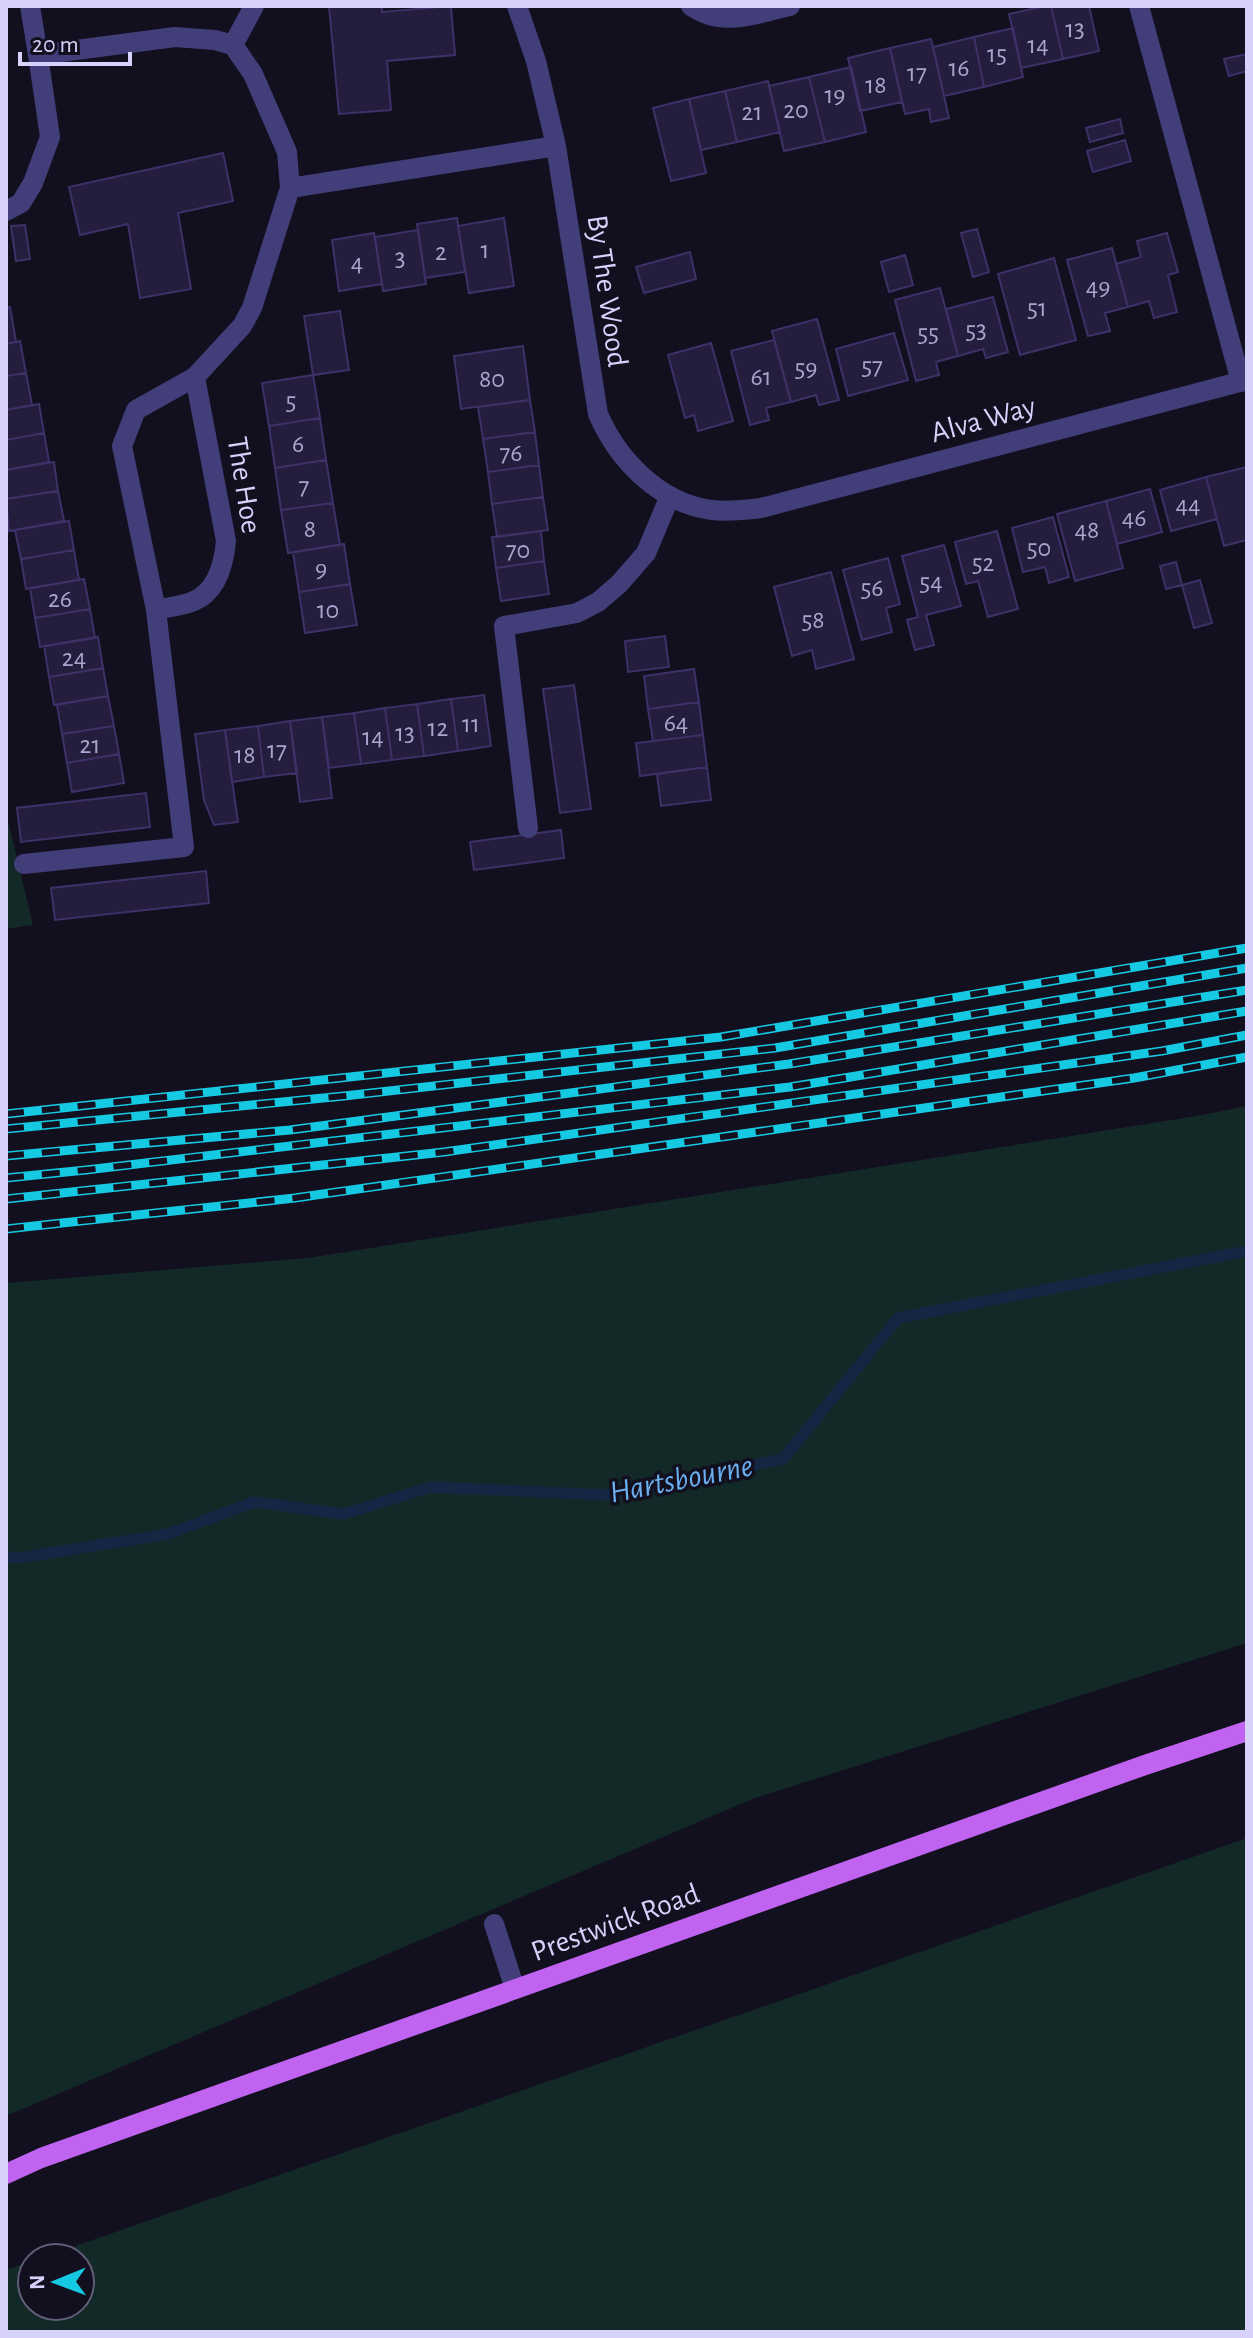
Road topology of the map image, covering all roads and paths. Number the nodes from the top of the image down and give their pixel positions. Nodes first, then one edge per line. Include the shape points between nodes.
1 (30, 6) edge
2 (254, 6) edge
3 (517, 6) edge
4 (691, 6) edge
5 (790, 6) edge
6 (1139, 6) edge
7 (233, 45) junction
8 (38, 55) junction
9 (556, 146) junction
10 (290, 188) junction
11 (6, 211) edge
12 (195, 377) junction
13 (1244, 381) edge
14 (670, 496) junction
15 (733, 511) joint
16 (156, 610) junction
17 (528, 828) dead end
18 (24, 864) dead end
19 (1247, 1731) edge
20 (494, 1924) dead end
21 (515, 1989) junction
22 (6, 2174) edge

1 - 8 street
2 - 7 street
3 - 9 street, By The Wood
4 - 5 street via 715,19
6 - 13 street
7 - 8 street via 175,37
7 - 10 street via 253,74 287,152
8 - 11 street via 50,137 33,183 21,203
9 - 10 street
9 - 14 street, By The Wood via 598,414 630,465
10 - 12 street via 252,308
12 - 16 street via 136,410 122,446
12 - 16 street, The Hoe via 226,541 224,561 215,582 196,601
13 - 15 street, Alva Way
14 - 15 street, By The Wood via 690,505
14 - 17 street via 646,553 598,602 577,613 504,626
16 - 18 street via 184,847
19 - 21 main road, Prestwick Road
20 - 21 street
21 - 22 main road, Prestwick Road

